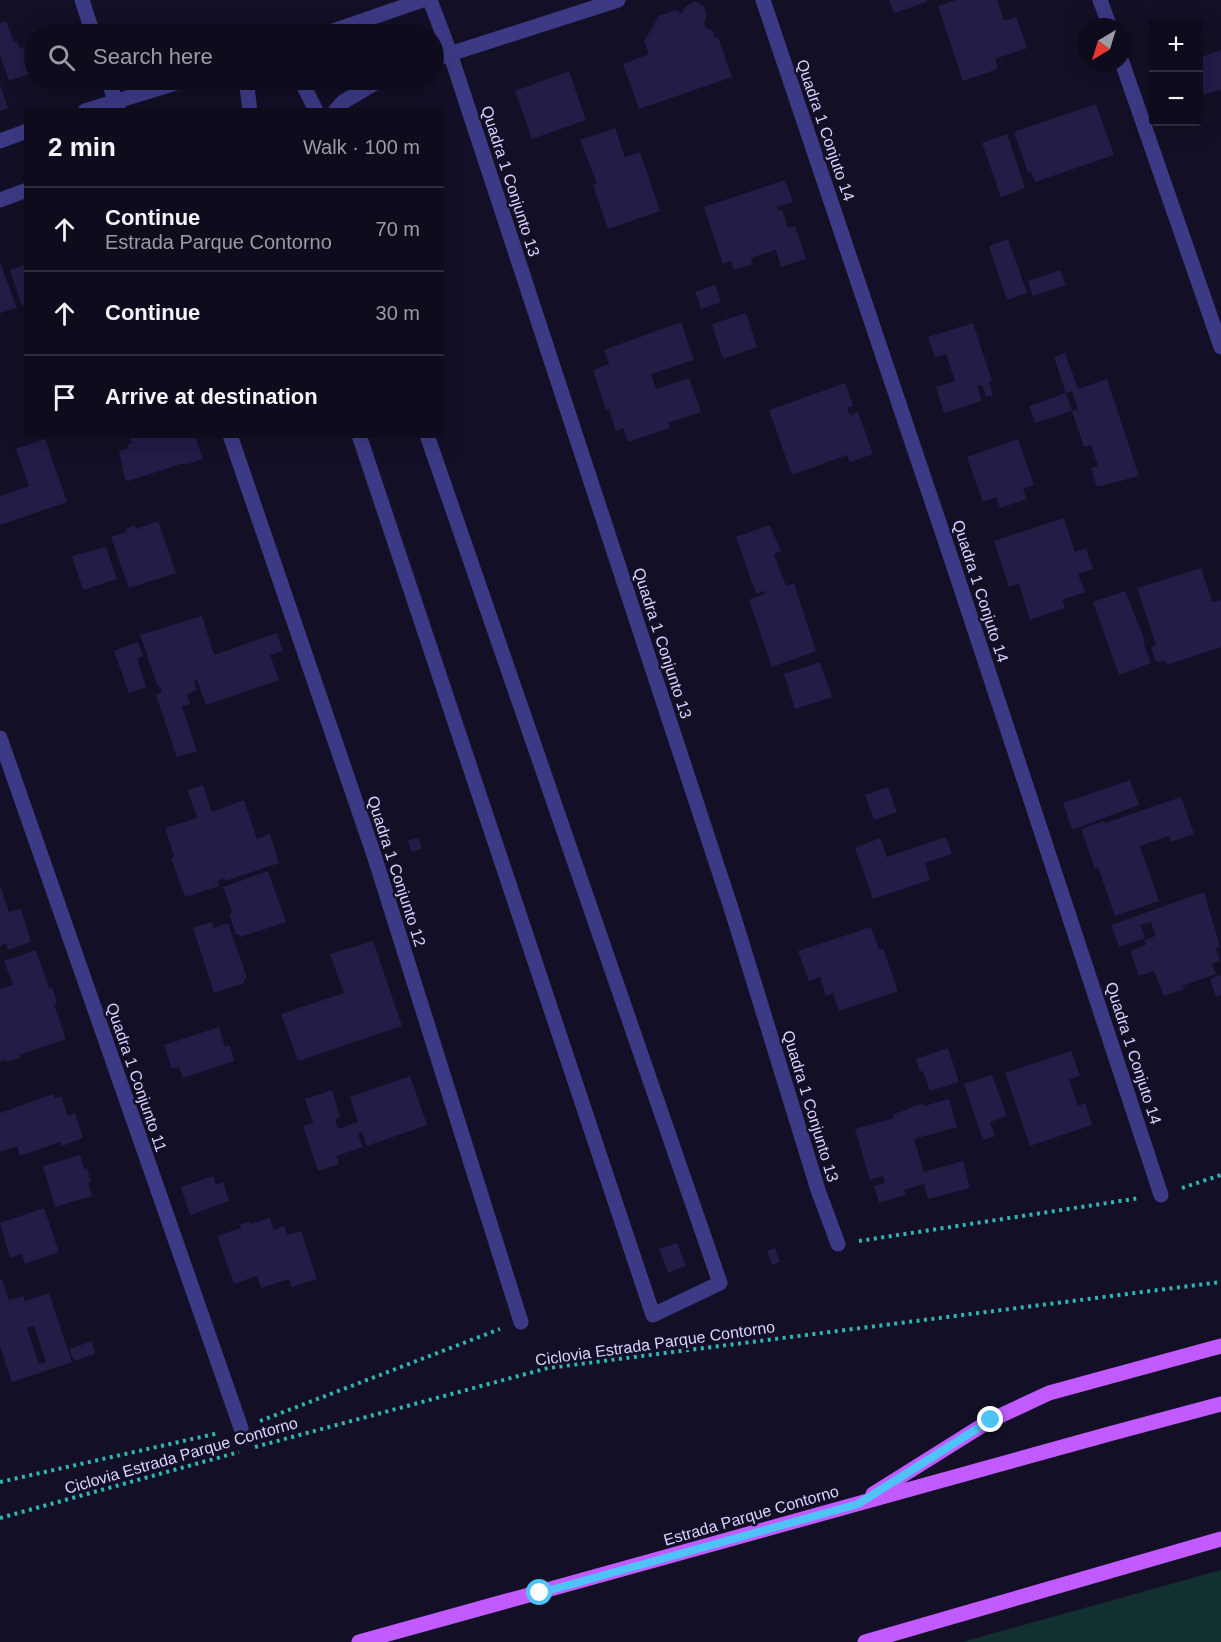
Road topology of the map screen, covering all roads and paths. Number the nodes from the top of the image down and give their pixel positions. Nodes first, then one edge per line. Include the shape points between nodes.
1 (82, 0) edge
2 (423, 0) edge
3 (430, 0) edge
4 (618, 0) edge
5 (763, 0) edge
6 (1100, 0) edge
7 (1107, 18) edge
8 (90, 24) edge
9 (353, 24) edge
10 (439, 24) edge
11 (444, 37) edge
12 (450, 53) junction
13 (444, 55) edge
14 (1125, 72) edge
15 (111, 90) edge
16 (159, 90) edge
17 (247, 90) edge
18 (306, 90) edge
19 (363, 90) edge
20 (117, 106) edge
21 (250, 108) edge
22 (315, 108) edge
23 (338, 108) edge
24 (24, 132) edge
25 (0, 141) edge
26 (24, 191) edge
27 (0, 200) edge
28 (1221, 347) edge
29 (231, 438) edge
30 (359, 438) edge
31 (428, 438) edge
32 (0, 738) edge
33 (1221, 1175) edge
34 (1161, 1195) junction
35 (838, 1244) joint
36 (1221, 1282) edge
37 (521, 1322) joint
38 (1221, 1346) edge
39 (1221, 1404) edge
40 (241, 1428) junction
41 (0, 1482) edge
42 (858, 1504) junction
43 (0, 1518) edge
44 (1221, 1539) edge
45 (359, 1642) edge
46 (865, 1642) edge

1 - 8 street
2 - 9 street
3 - 10 street, Quadra 1 Conjunto 13
4 - 12 street
5 - 34 street, Quadra 1 Conjuto 14
6 - 7 street
11 - 12 street, Quadra 1 Conjunto 13
12 - 13 street
12 - 35 street, Quadra 1 Conjunto 13
14 - 28 street
15 - 20 street
16 - 20 street
17 - 21 street
18 - 22 street
19 - 23 street
24 - 25 street
26 - 27 street
29 - 37 street, Quadra 1 Conjunto 12 via 374,855
30 - 31 street via 653,1315 720,1283
32 - 40 street, Quadra 1 Conjunto 11
33 - 34 path
34 - 35 path
36 - 43 path, Ciclovia Estrada Parque Contorno via 548,1368
37 - 40 path
38 - 42 main road via 1049,1393 991,1420
39 - 42 main road, Estrada Parque Contorno
40 - 41 path
42 - 45 main road, Estrada Parque Contorno
44 - 46 main road

